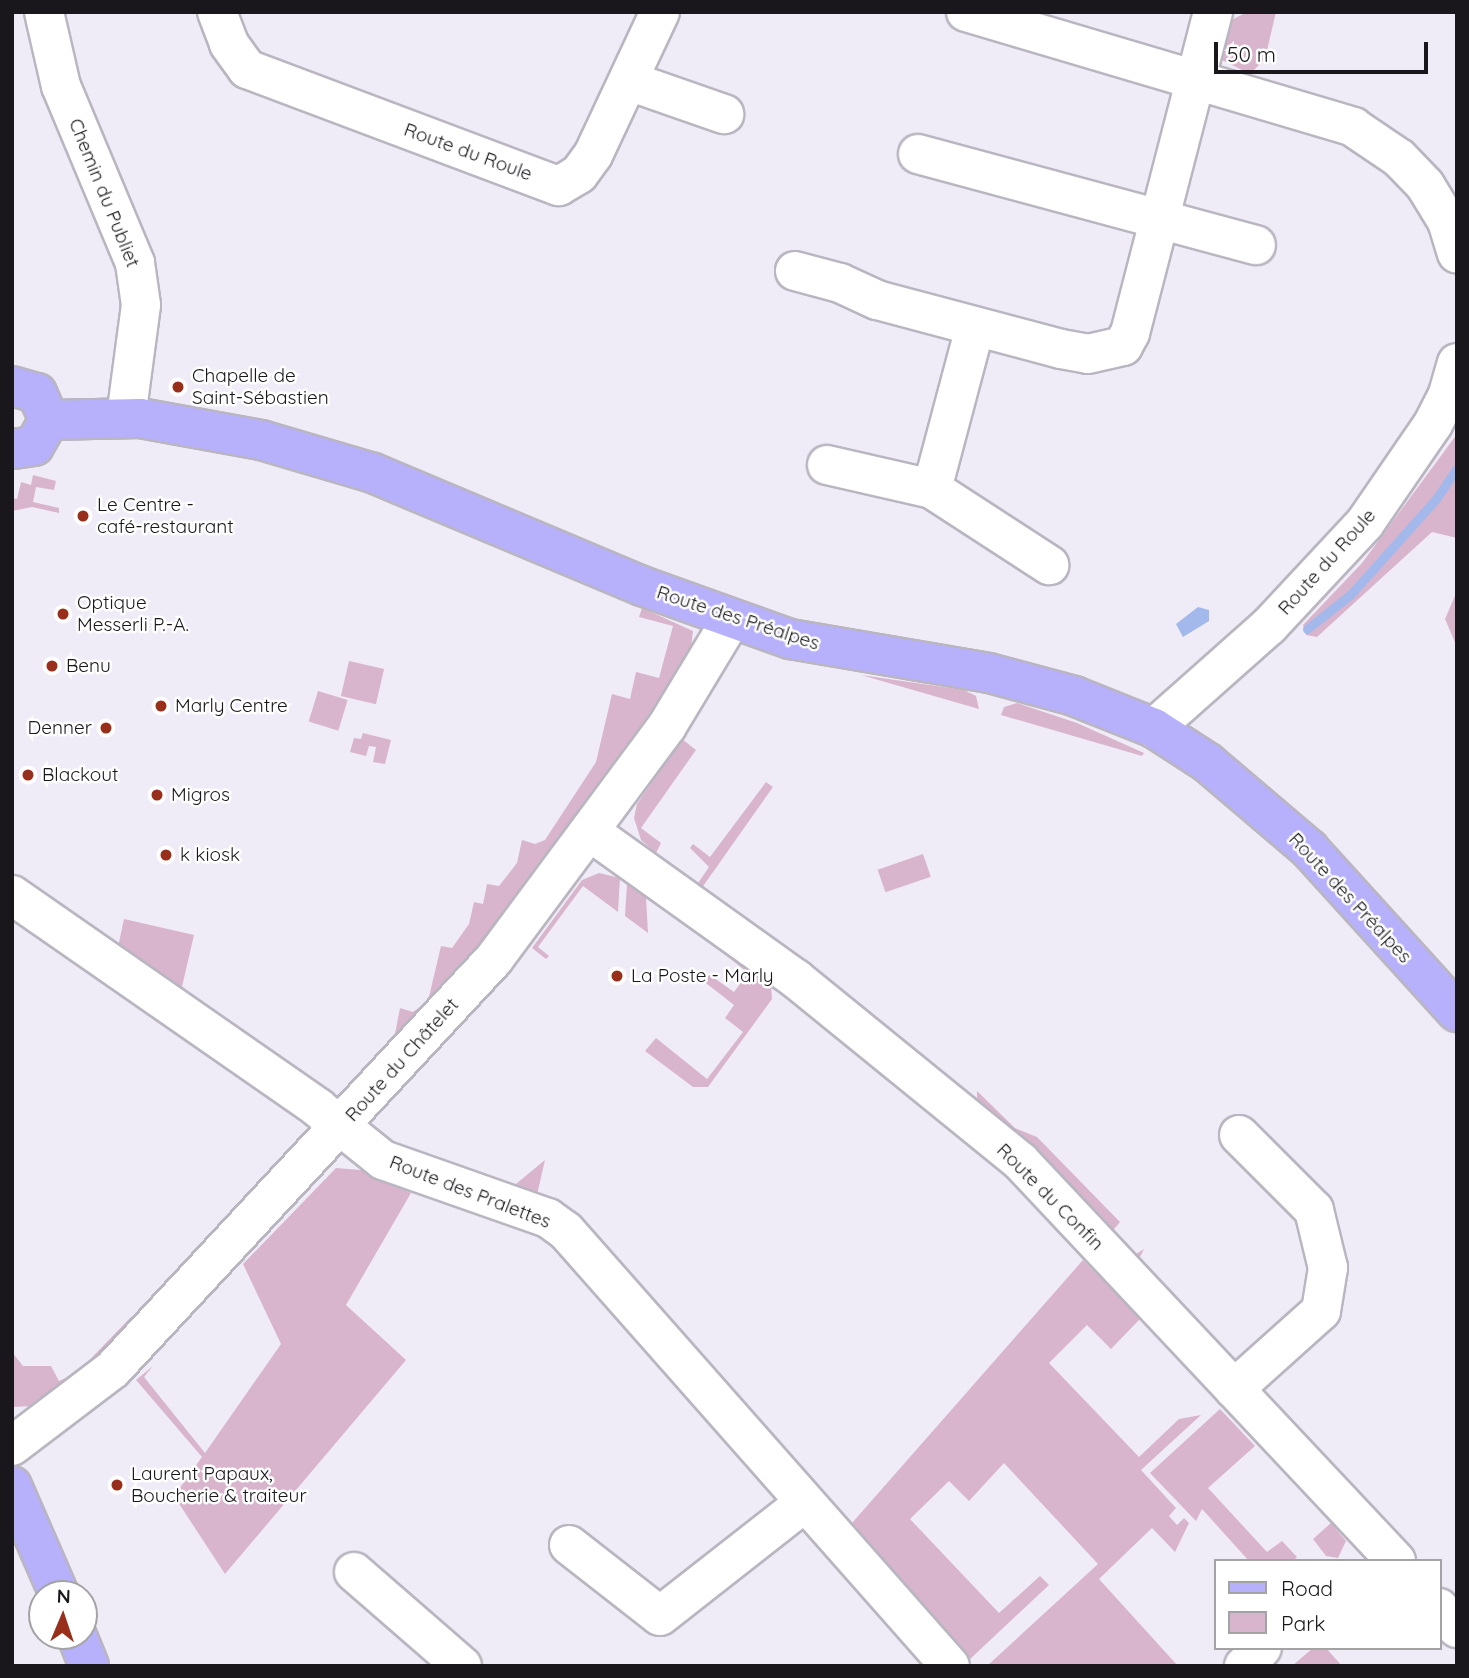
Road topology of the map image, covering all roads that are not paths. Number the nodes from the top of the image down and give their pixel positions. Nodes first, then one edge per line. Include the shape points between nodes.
1 (44, 12) edge
2 (216, 12) edge
3 (660, 12) edge
4 (966, 12) edge
5 (1213, 12) edge
6 (1198, 78) junction
7 (629, 81) junction
8 (724, 114) dead end
9 (918, 154) dead end
10 (1159, 219) junction
11 (1256, 245) dead end
12 (1457, 253) edge
13 (794, 271) dead end
14 (975, 327) junction
15 (1457, 363) edge
16 (12, 387) edge
17 (126, 418) junction
18 (50, 420) junction
19 (12, 449) edge
20 (827, 465) dead end
21 (932, 489) junction
22 (1049, 565) dead end
23 (731, 620) junction
24 (1154, 728) junction
25 (592, 833) junction
26 (20, 900) edge
27 (1457, 1012) edge
28 (341, 1127) junction
29 (1239, 1135) dead end
30 (1234, 1389) junction
31 (12, 1446) edge
32 (12, 1486) edge
33 (804, 1503) junction
34 (569, 1545) dead end
35 (1376, 1554) edge
36 (354, 1572) dead end
37 (53, 1580) edge
38 (1441, 1610) edge
39 (1457, 1628) edge
40 (1260, 1650) edge
41 (462, 1666) edge
42 (950, 1666) edge
43 (1244, 1666) edge

1 - 17 street, Chemin du Publiet via 61,86 135,263 141,305
2 - 7 street, Route du Roule via 229,44 247,69 559,186 579,174 593,155
3 - 7 street, Route du Roule
4 - 6 street
5 - 6 street
6 - 10 street
6 - 12 street via 1353,127 1399,158 1436,203
7 - 8 street
9 - 10 street
10 - 11 street
10 - 14 street via 1123,346 1088,354
13 - 14 street
14 - 21 street
15 - 24 street, Route du Roule via 1433,425 1365,523 1269,626
16 - 18 main road via 37,393
17 - 18 main road, Route des Préalpes
17 - 23 main road, Route des Préalpes via 219,430 373,473
18 - 19 main road via 34,446
20 - 21 street
21 - 22 street
23 - 24 main road, Route des Préalpes via 837,650 989,673 1074,696
23 - 25 street, Route du Châtelet via 667,726
24 - 27 main road, Route des Préalpes via 1208,763 1309,849
25 - 28 street, Route du Châtelet via 495,959
25 - 30 street, Route du Confin via 796,979 1020,1161
26 - 28 street, Route des Pralettes
28 - 31 street, Route du Châtelet via 113,1369
28 - 33 street, Route des Pralettes via 393,1165 548,1218 566,1231
29 - 30 street via 1314,1210 1328,1268 1321,1311
30 - 35 street, Route du Confin
32 - 37 main road
33 - 34 street via 660,1616
33 - 42 street, Route des Pralettes
36 - 41 street
38 - 39 street
40 - 43 street

